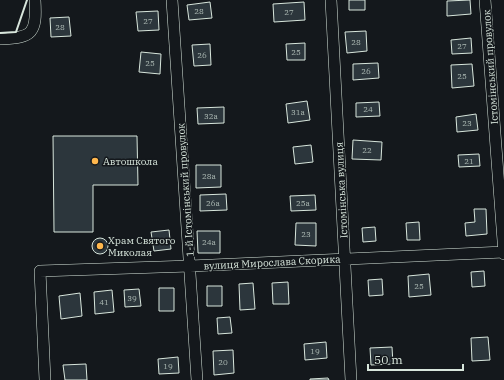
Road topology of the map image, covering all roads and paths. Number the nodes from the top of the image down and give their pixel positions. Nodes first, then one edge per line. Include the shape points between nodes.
1 (35, 0) edge
2 (172, 0) edge
3 (331, 0) edge
4 (485, 0) edge
5 (0, 39) edge
6 (504, 253) edge
7 (345, 259) junction
8 (190, 266) junction
9 (45, 380) edge
10 (197, 380) edge
11 (351, 380) edge

1 - 5 street via 35,23 31,32 19,38
2 - 8 street, 1-й Істомінський провулок
3 - 7 street, Істомінська вулиця
4 - 6 street, Істомінський провулок
6 - 7 street, вулиця Мирослава Скорика
7 - 8 street, вулиця Мирослава Скорика
7 - 11 street, Істомінська вулиця
8 - 9 street, вулиця Мирослава Скорика via 40,271
8 - 10 street, 1-й Істомінський провулок

